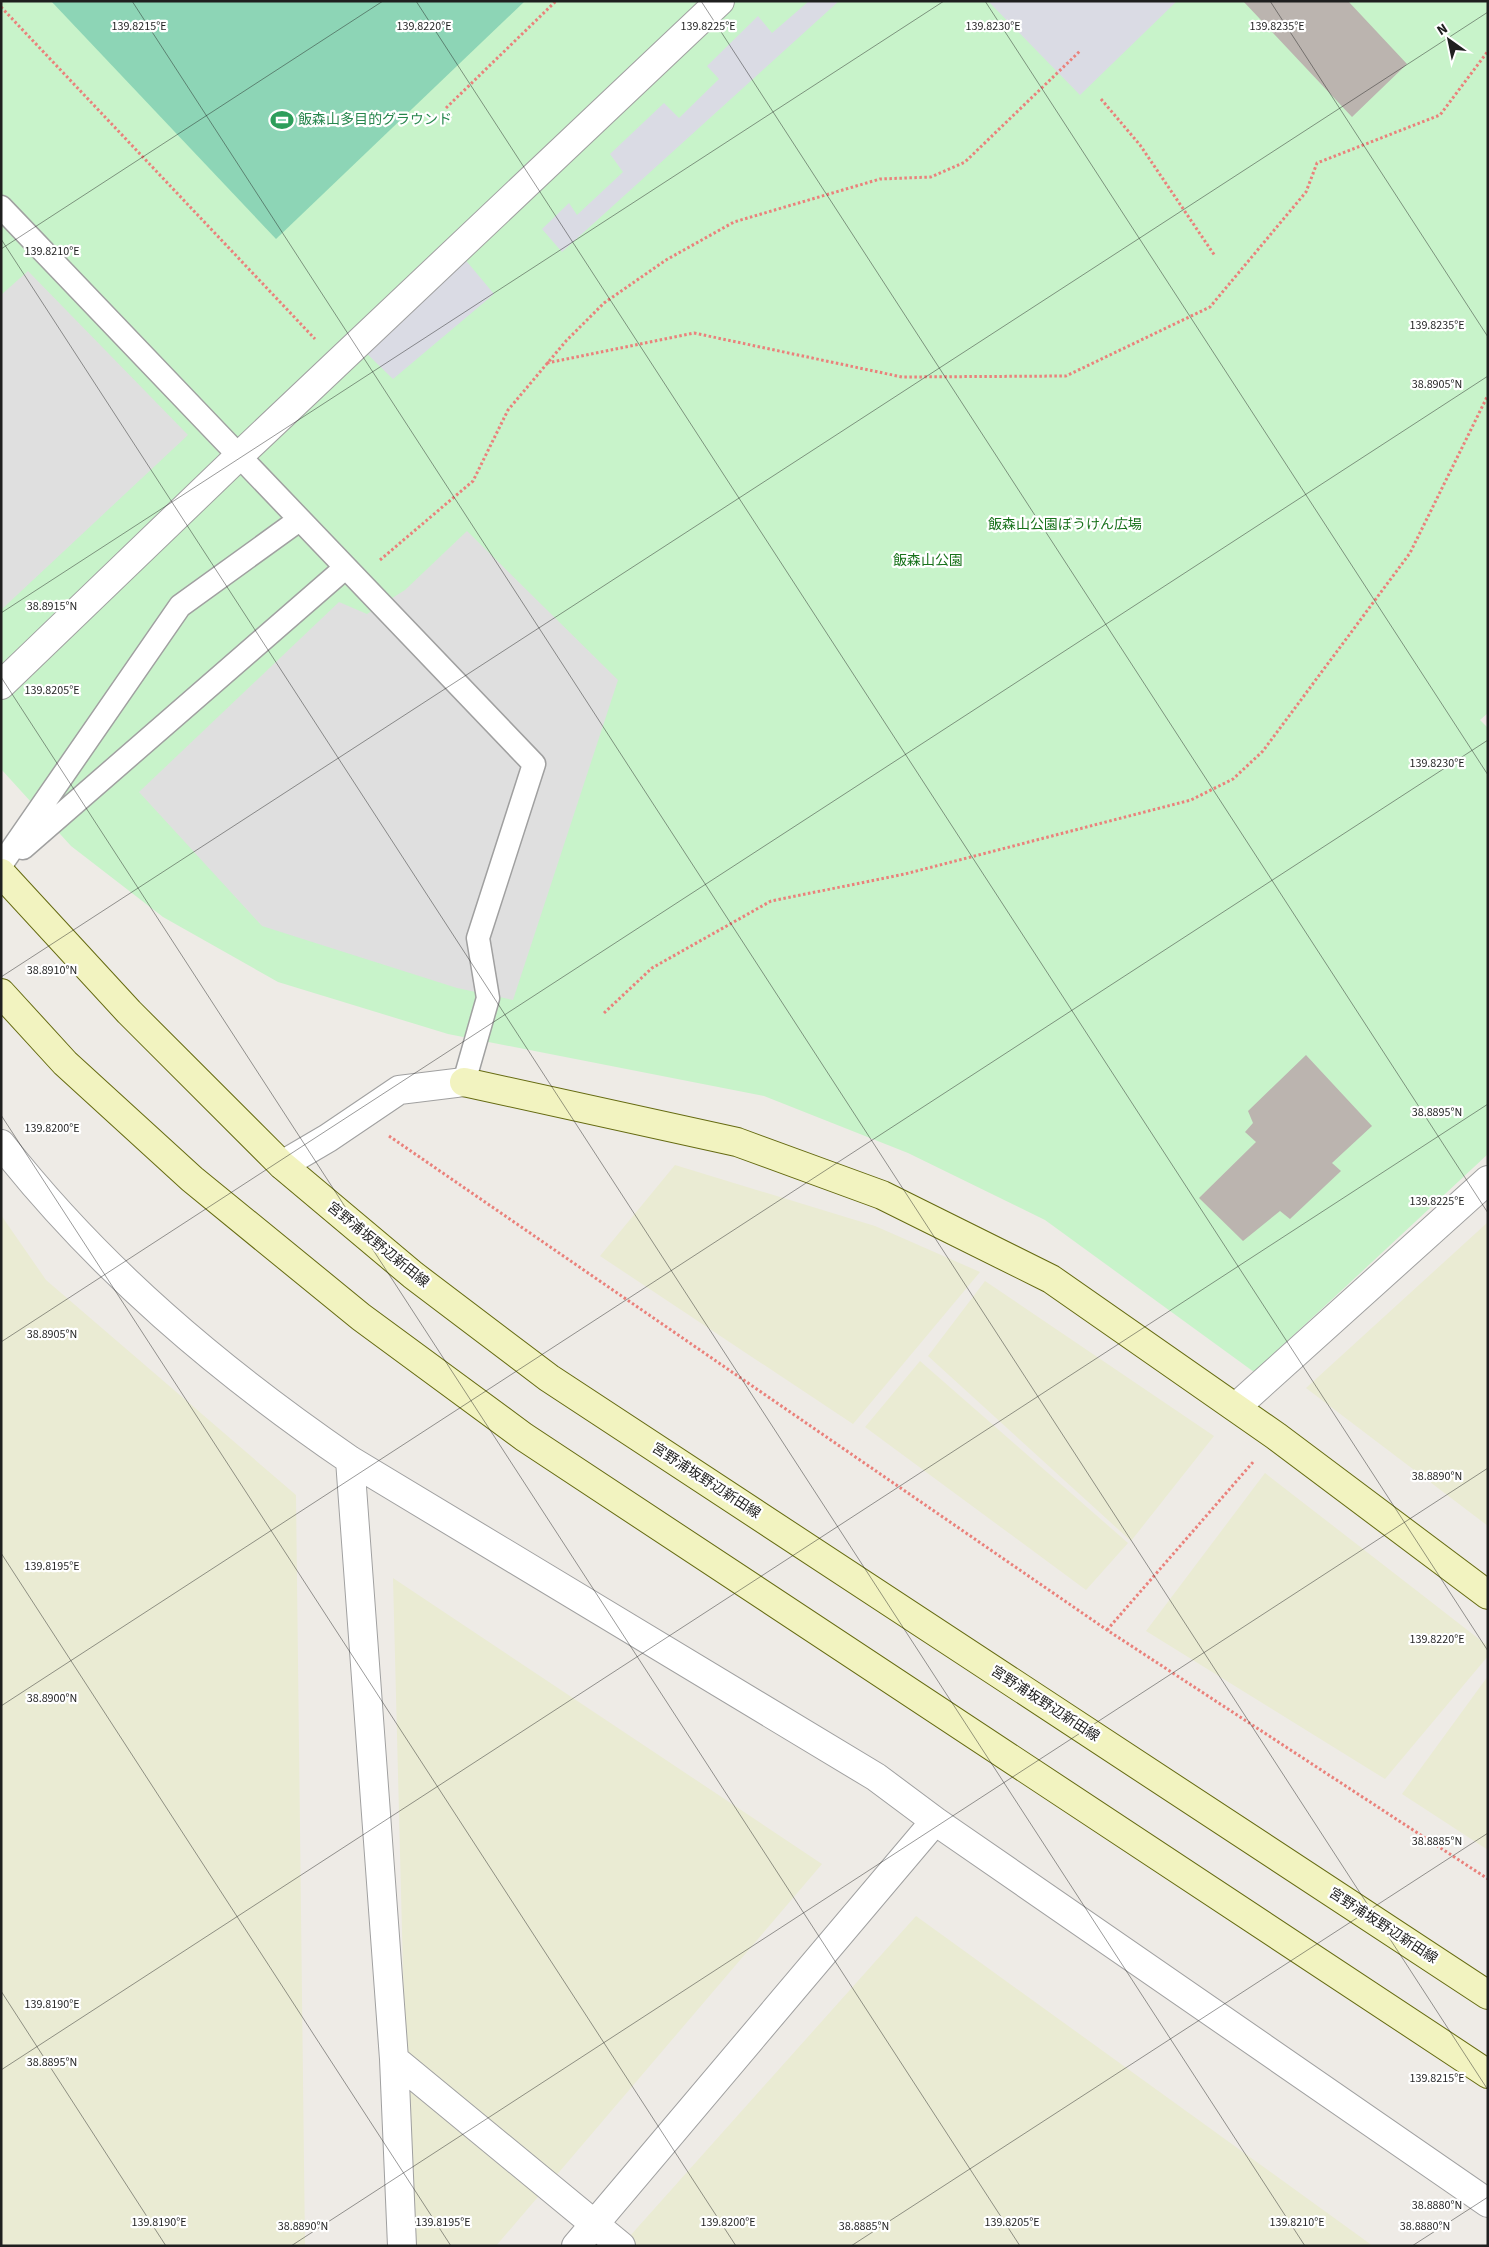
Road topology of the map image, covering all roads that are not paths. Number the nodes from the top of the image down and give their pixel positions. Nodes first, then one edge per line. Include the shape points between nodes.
1 (720, 1) edge
2 (1, 207) edge
3 (240, 455) junction
4 (299, 520) junction
5 (345, 568) junction
6 (1, 685) edge
7 (1, 866) edge
8 (1, 873) edge
9 (1, 994) edge
10 (464, 1082) junction
11 (1, 1144) edge
12 (282, 1165) junction
13 (1488, 1180) edge
14 (1236, 1407) junction
15 (350, 1460) junction
16 (1488, 1595) edge
17 (935, 1821) junction
18 (1488, 1995) edge
19 (394, 2059) junction
20 (1488, 2074) edge
21 (1488, 2203) edge
22 (595, 2223) junction
23 (402, 2246) edge
24 (576, 2246) edge
25 (621, 2246) edge

1 - 3 street
2 - 3 lane
3 - 4 lane
3 - 6 street
4 - 5 lane
4 - 7 lane via 180,606
5 - 7 lane
5 - 10 lane via 534,764 478,938 488,998
8 - 12 main road, 宮野浦坂野辺新田線 via 129,1012
9 - 20 main road via 66,1063 192,1179 361,1317 524,1437
10 - 12 street via 399,1090
10 - 14 main road via 737,1142 882,1195 1051,1280
11 - 15 street via 80,1235 191,1341 261,1398
12 - 18 main road, 宮野浦坂野辺新田線 via 414,1275 549,1378
13 - 14 street
14 - 16 main road
15 - 17 street via 876,1777
15 - 19 street
17 - 21 street
17 - 22 street
19 - 22 street
19 - 23 street
22 - 24 street
22 - 25 street

